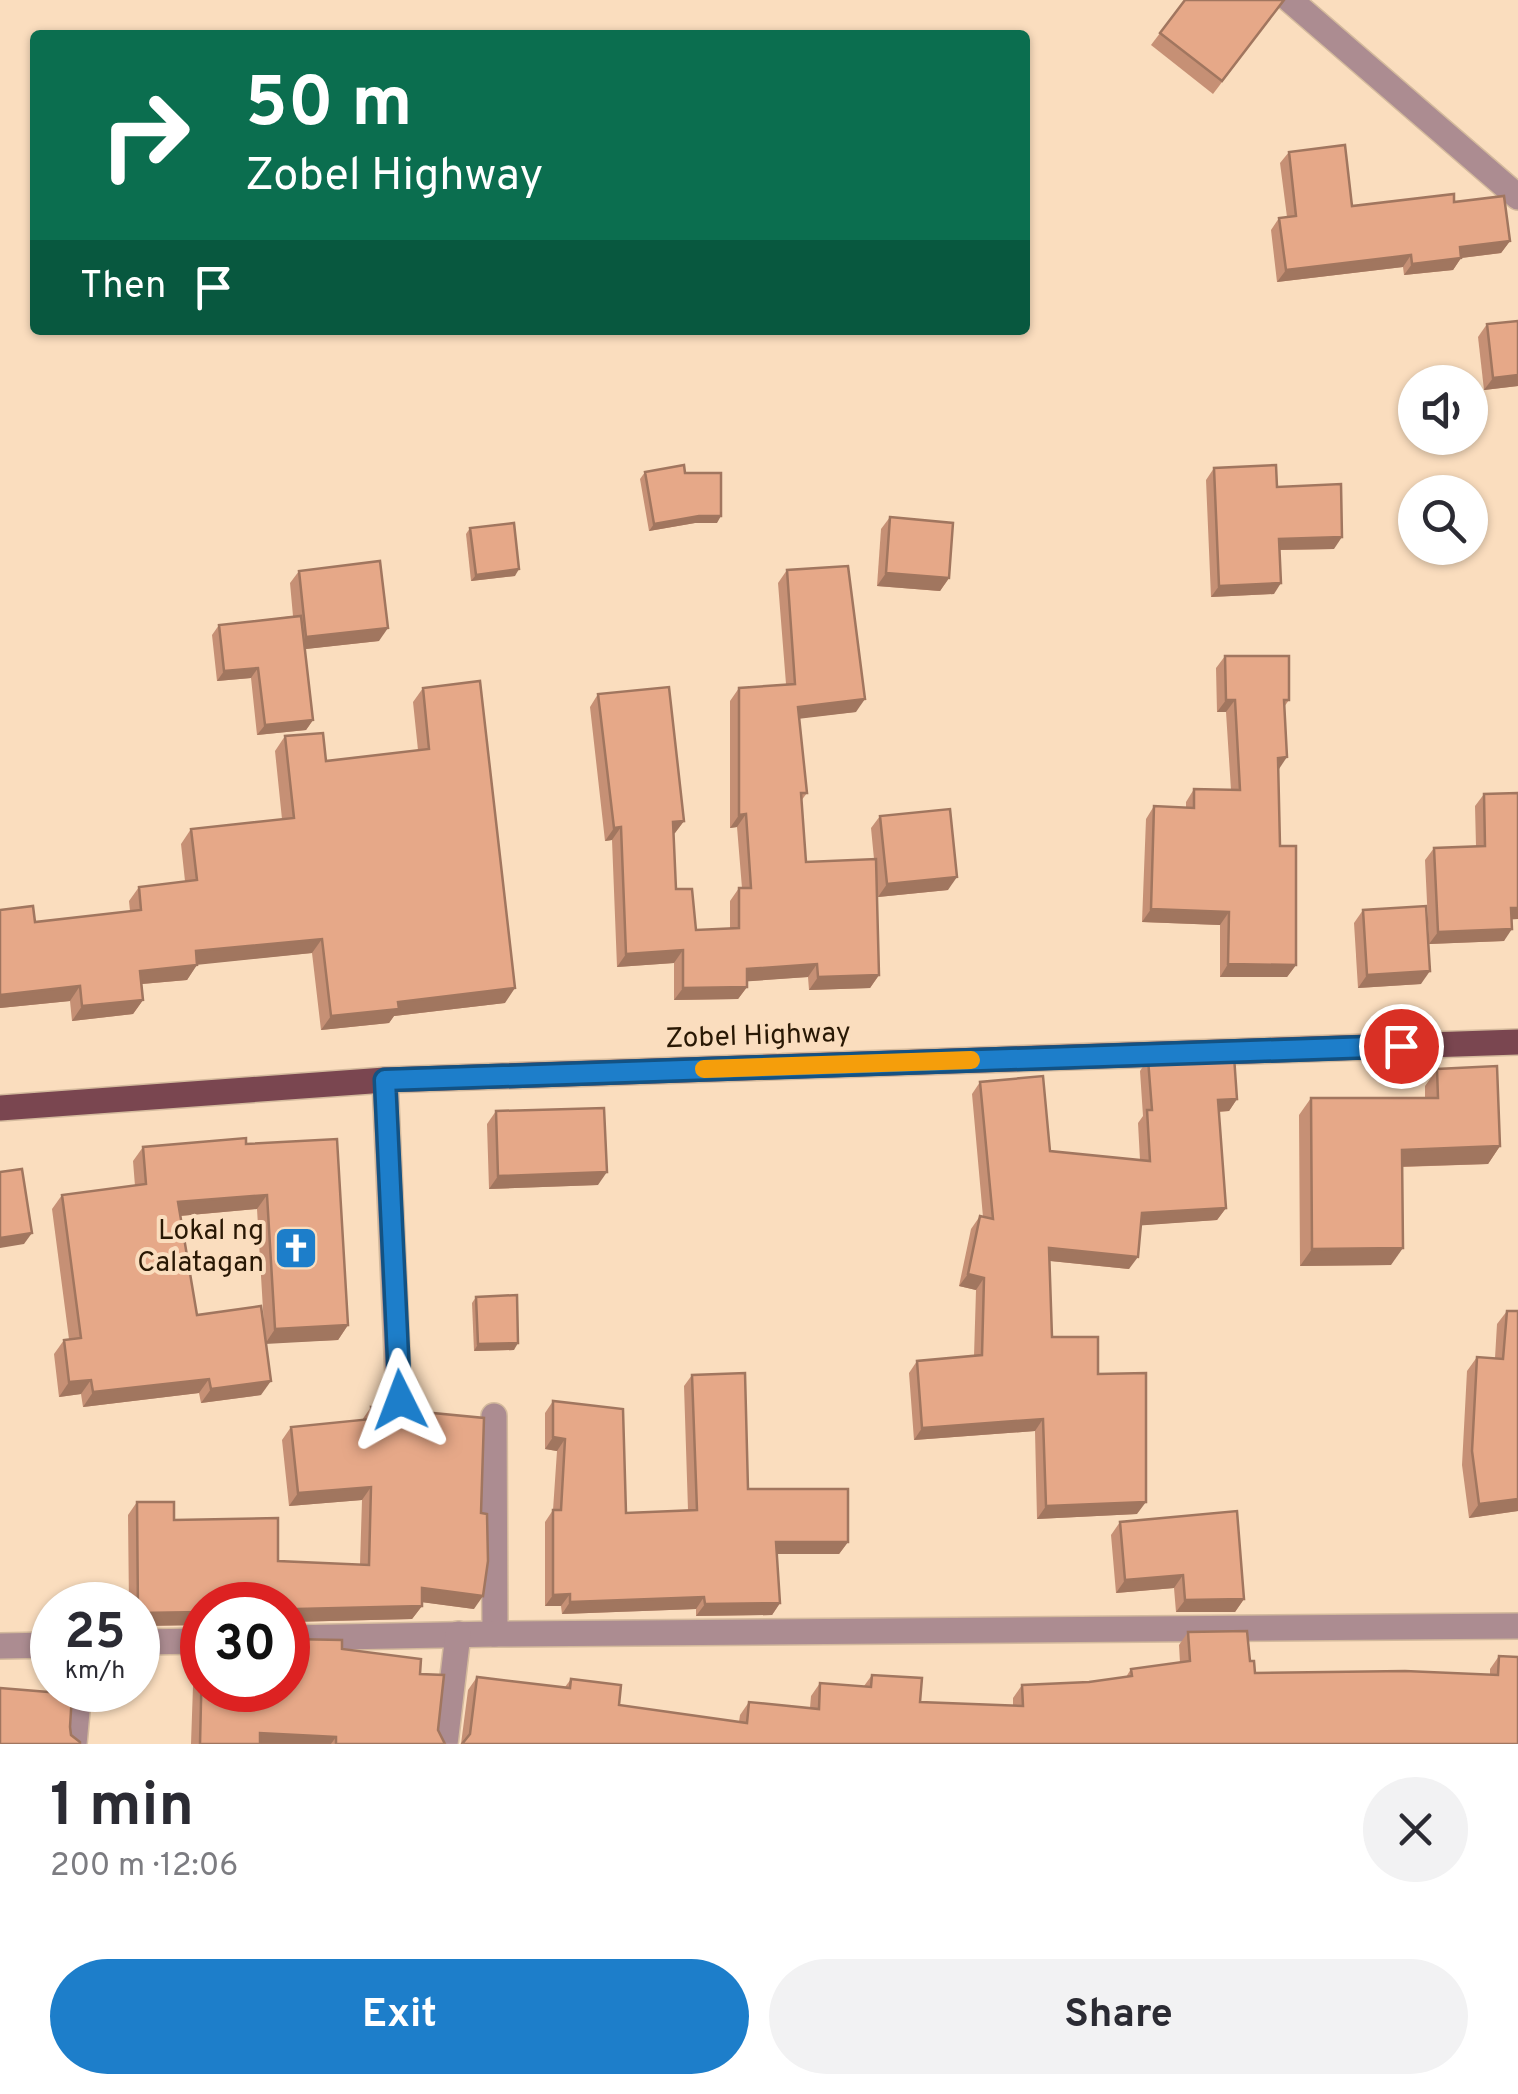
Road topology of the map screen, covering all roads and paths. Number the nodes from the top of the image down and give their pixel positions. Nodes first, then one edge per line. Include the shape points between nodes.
1 (1290, 0) edge
2 (1518, 197) edge
3 (1518, 1042) edge
4 (385, 1080) junction
5 (0, 1108) edge
6 (400, 1400) dead end
7 (494, 1416) dead end
8 (1518, 1626) edge
9 (458, 1634) junction
10 (495, 1634) junction
11 (310, 1637) edge
12 (30, 1645) edge
13 (0, 1646) edge
14 (78, 1712) edge
15 (74, 1744) edge
16 (445, 1744) edge

1 - 2 street
3 - 4 main road, Zobel Highway
4 - 5 main road, Zobel Highway
4 - 6 street
7 - 10 street
8 - 10 street
9 - 10 street
9 - 11 street
9 - 16 street
12 - 13 street
14 - 15 street

